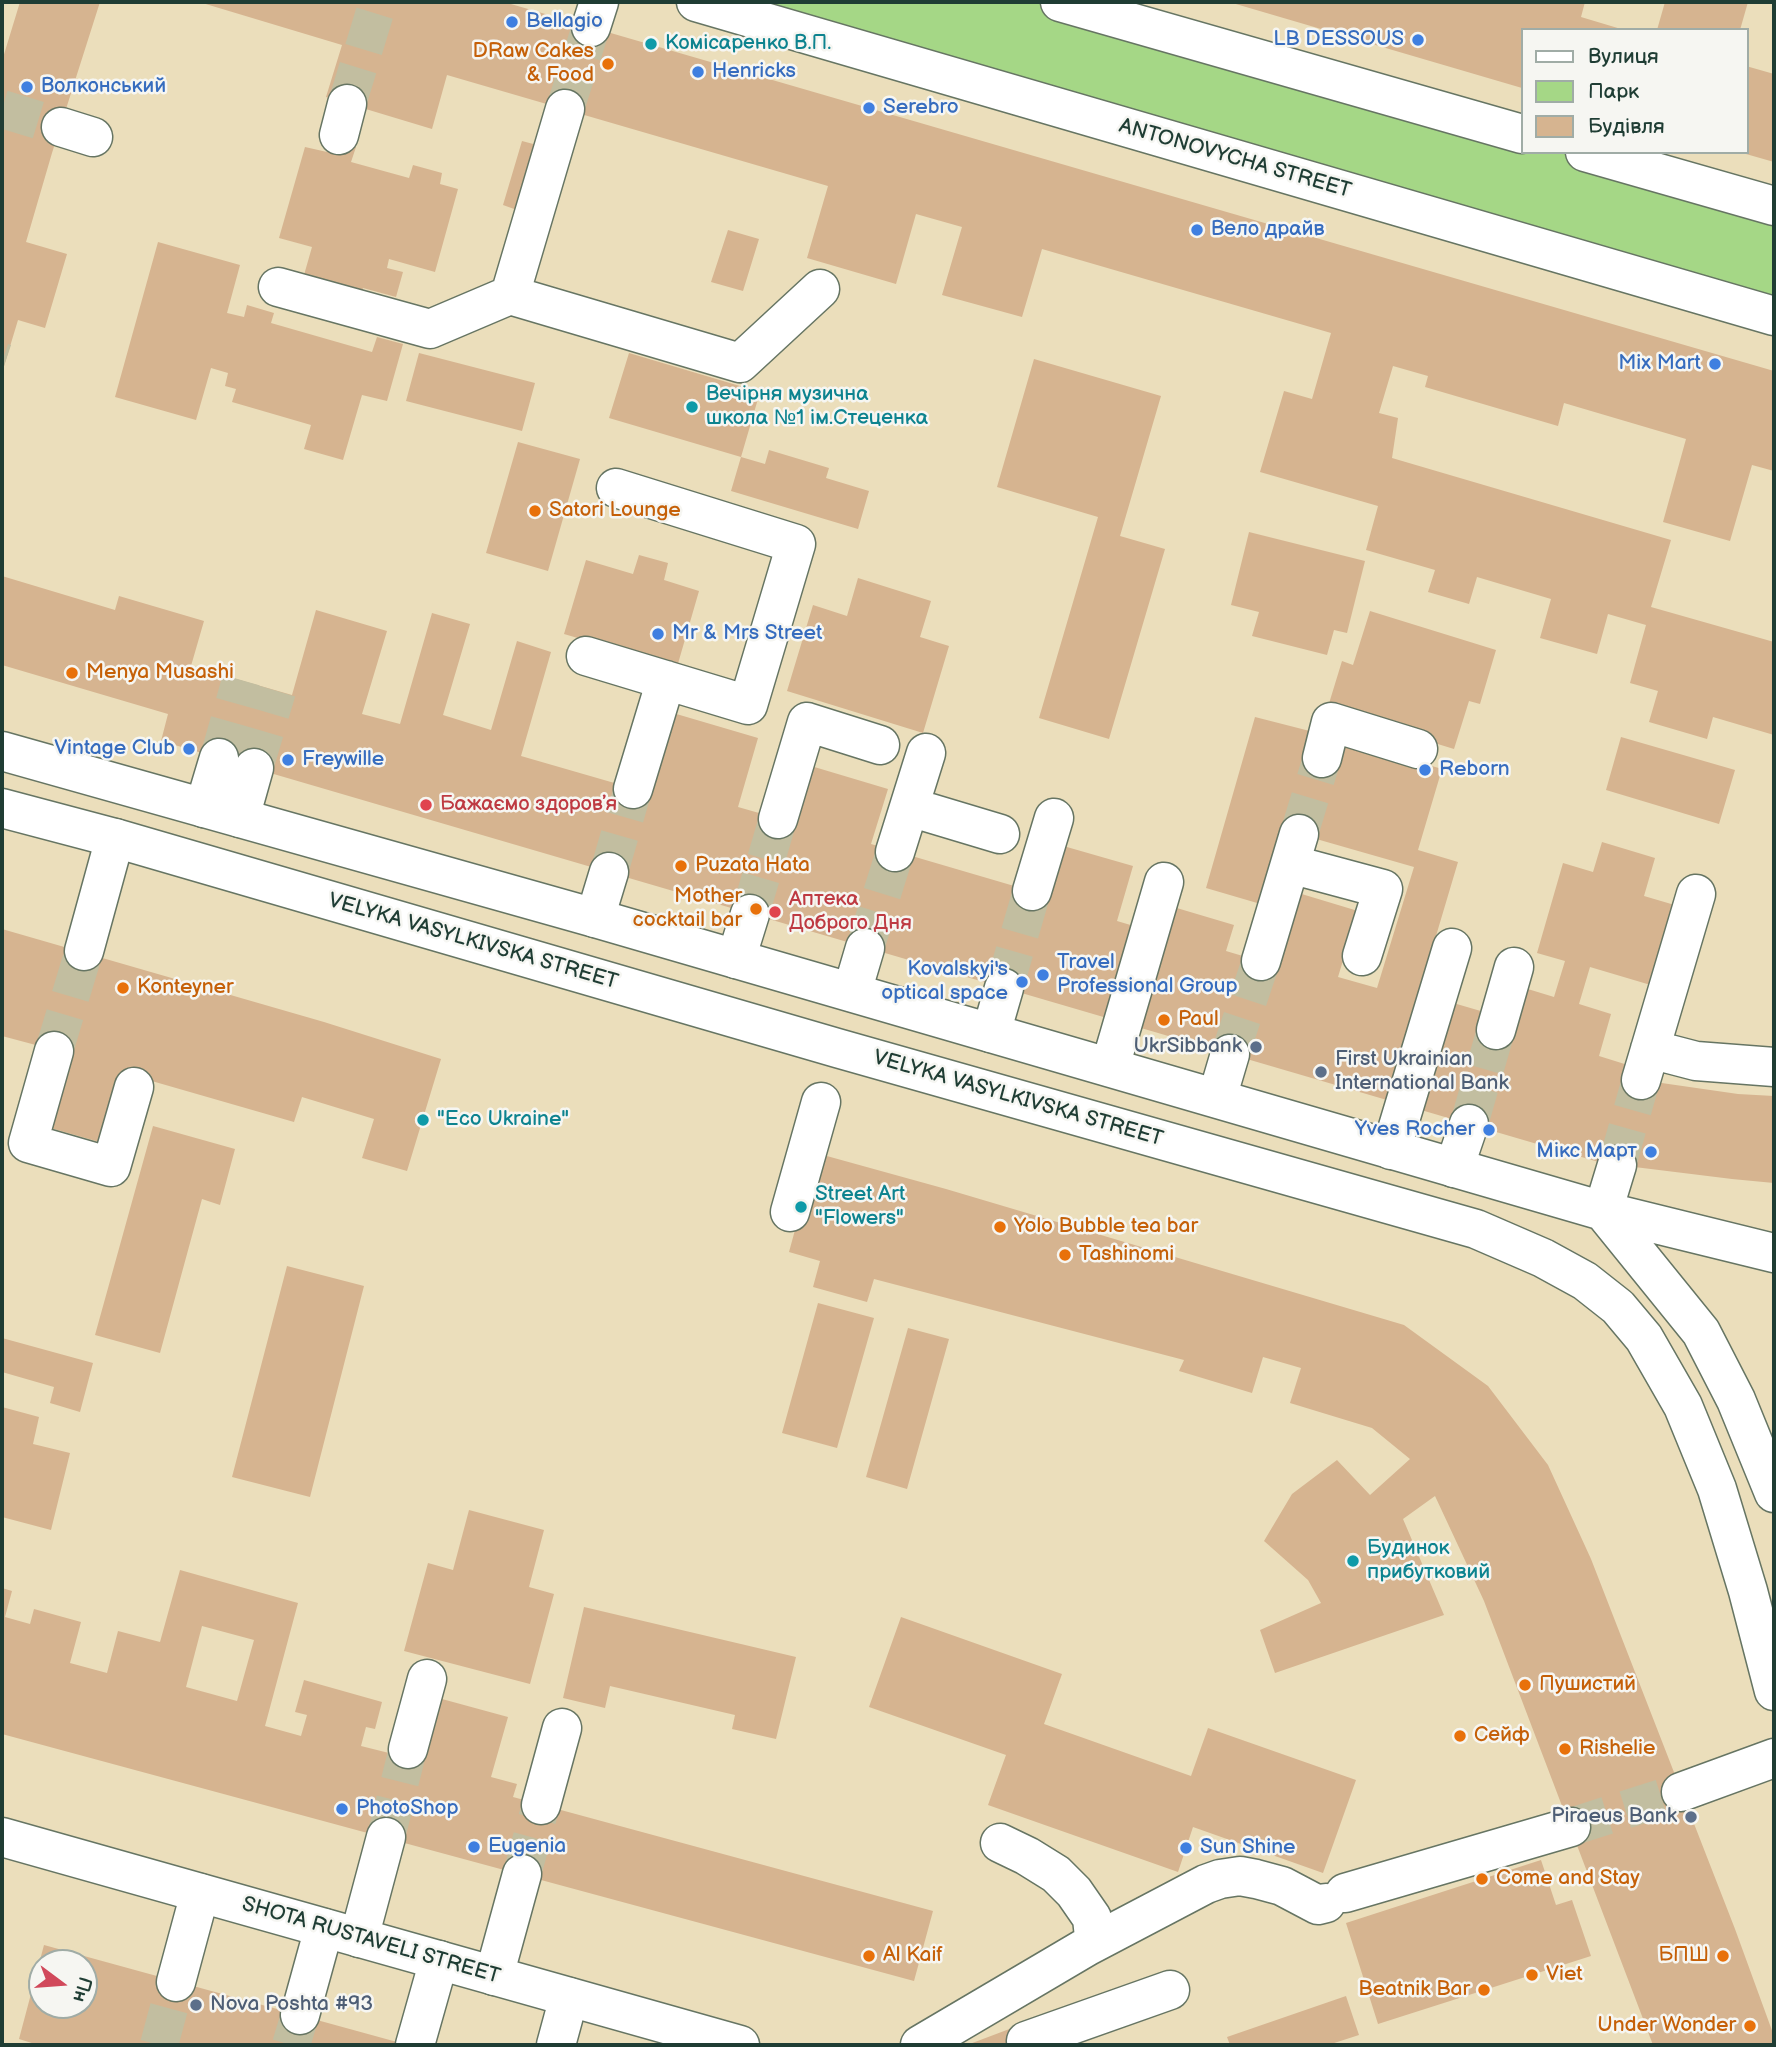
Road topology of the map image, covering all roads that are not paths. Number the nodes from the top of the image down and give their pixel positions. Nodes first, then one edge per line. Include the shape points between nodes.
1 (696, 2) edge
2 (1060, 2) edge
3 (565, 110) tunnel mouth
4 (1520, 133) edge
5 (1592, 154) edge
6 (1774, 206) edge
7 (278, 287) dead end
8 (821, 289) dead end
9 (510, 295) junction
10 (1774, 316) edge
11 (616, 488) dead end
12 (586, 656) dead end
13 (666, 680) junction
14 (880, 745) dead end
15 (1418, 749) dead end
16 (2, 751) edge
17 (926, 753) dead end
18 (1322, 758) tunnel mouth
19 (237, 763) tunnel mouth
20 (633, 789) tunnel mouth
21 (909, 807) junction
22 (2, 808) edge
23 (222, 813) junction
24 (1054, 818) dead end
25 (778, 819) tunnel mouth
26 (1000, 834) dead end
27 (115, 838) junction
28 (895, 852) tunnel mouth
29 (609, 873) tunnel mouth
30 (1164, 882) dead end
31 (1032, 891) tunnel mouth
32 (1696, 894) dead end
33 (750, 914) tunnel mouth
34 (595, 918) junction
35 (1452, 947) dead end
36 (865, 948) tunnel mouth
37 (84, 951) tunnel mouth
38 (1362, 956) dead end
39 (736, 959) junction
40 (1261, 961) tunnel mouth
41 (1514, 967) dead end
42 (1004, 988) tunnel mouth
43 (852, 992) junction
44 (1496, 1030) tunnel mouth
45 (991, 1033) junction
46 (54, 1051) tunnel mouth
47 (1230, 1054) tunnel mouth
48 (1110, 1067) junction
49 (1774, 1067) edge
50 (134, 1087) dead end
51 (1216, 1098) junction
52 (821, 1102) dead end
53 (1469, 1124) tunnel mouth
54 (1391, 1150) junction
55 (1617, 1165) tunnel mouth
56 (1454, 1168) junction
57 (1603, 1211) junction
58 (790, 1212) dead end
59 (1774, 1254) edge
60 (1774, 1493) edge
61 (1773, 1678) edge
62 (427, 1679) dead end
63 (562, 1728) dead end
64 (408, 1749) tunnel mouth
65 (1774, 1758) edge
66 (1681, 1792) tunnel mouth
67 (541, 1805) tunnel mouth
68 (1571, 1827) tunnel mouth
69 (2, 1837) edge
70 (386, 1838) tunnel mouth
71 (1000, 1843) dead end
72 (522, 1874) tunnel mouth
73 (200, 1892) junction
74 (342, 1933) junction
75 (1088, 1946) junction
76 (439, 1960) junction
77 (494, 1976) junction
78 (176, 1982) tunnel mouth
79 (1170, 1990) dead end
80 (569, 1997) junction
81 (299, 2015) tunnel mouth
82 (1026, 2041) dead end
83 (415, 2045) edge
84 (556, 2045) edge
85 (740, 2045) edge
86 (920, 2045) edge

1 - 10 main road, ANTONOVYCHA STREET
2 - 4 main road
3 - 9 main road
5 - 6 main road
7 - 9 main road via 430,329
8 - 9 main road via 740,363
11 - 13 main road via 796,544 748,705
12 - 13 main road
13 - 20 main road
14 - 25 main road via 807,722
15 - 18 main road via 1331,722
16 - 23 main road
17 - 21 main road
19 - 23 main road
21 - 26 main road
21 - 28 main road
22 - 27 main road, VELYKA VASYLKIVSKA STREET
23 - 34 main road
24 - 31 main road
27 - 37 main road
27 - 61 main road, VELYKA VASYLKIVSKA STREET via 1476,1228 1544,1258 1618,1307 1644,1338 1683,1406 1717,1489
29 - 34 main road
30 - 48 main road
32 - 49 main road via 1645,1064 1696,1061
33 - 39 main road
34 - 39 main road
35 - 54 main road
36 - 43 main road
38 - 40 main road via 1383,889 1294,849
39 - 43 main road
41 - 44 main road
42 - 45 main road
43 - 45 main road
45 - 48 main road
46 - 50 main road via 28,1143 111,1167
47 - 51 main road
48 - 51 main road
51 - 54 main road
52 - 58 main road
53 - 56 main road
54 - 56 main road
55 - 57 main road
56 - 57 main road
57 - 59 main road
57 - 60 main road via 1701,1332 1736,1400
62 - 64 main road
63 - 67 main road
65 - 66 main road
68 - 75 main road via 1318,1905 1282,1886 1228,1876
69 - 73 main road, SHOTA RUSTAVELI STREET
70 - 74 main road
71 - 75 main road via 1056,1874 1074,1892 1092,1918 1094,1937
72 - 77 main road
73 - 74 main road, SHOTA RUSTAVELI STREET
73 - 78 main road
74 - 76 main road, SHOTA RUSTAVELI STREET
74 - 81 main road
75 - 86 main road
76 - 77 main road, SHOTA RUSTAVELI STREET
76 - 83 main road
77 - 80 main road, SHOTA RUSTAVELI STREET
79 - 82 main road
80 - 84 main road
80 - 85 main road, SHOTA RUSTAVELI STREET

